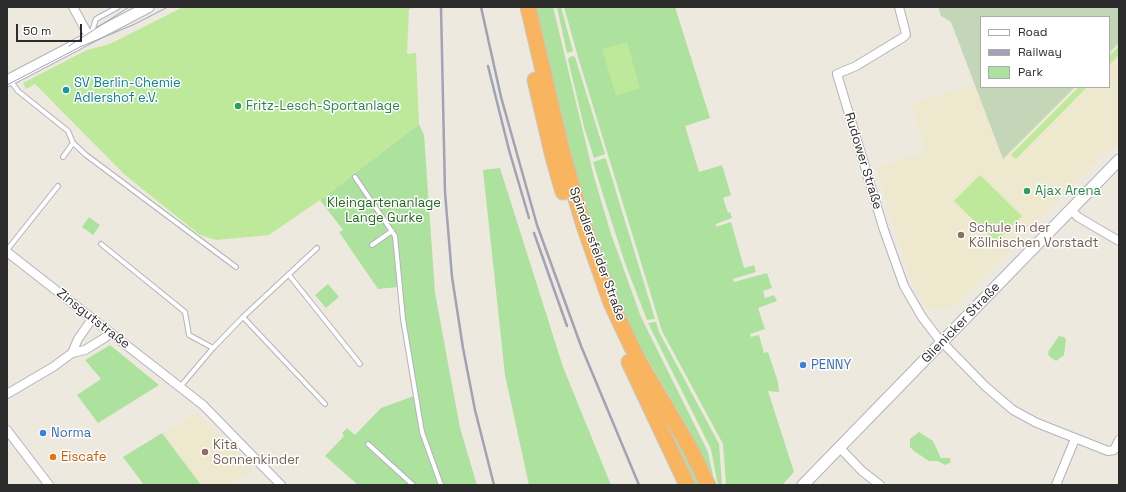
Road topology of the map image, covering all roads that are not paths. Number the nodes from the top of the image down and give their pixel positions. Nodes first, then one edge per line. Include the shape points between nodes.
1 (73, 7) edge
2 (118, 7) edge
3 (148, 7) edge
4 (518, 7) edge
5 (528, 7) edge
6 (899, 7) edge
7 (90, 38) junction
8 (8, 80) edge
9 (73, 143) junction
10 (62, 157) dead end
11 (1119, 160) edge
12 (355, 177) dead end
13 (58, 186) dead end
14 (1071, 210) junction
15 (392, 231) junction
16 (1119, 241) edge
17 (101, 244) dead end
18 (372, 244) dead end
19 (317, 248) dead end
20 (7, 251) edge
21 (236, 267) dead end
22 (289, 275) junction
23 (243, 317) junction
24 (92, 319) junction
25 (110, 332) junction
26 (942, 342) junction
27 (213, 348) junction
28 (72, 353) junction
29 (360, 364) dead end
30 (180, 387) junction
31 (7, 394) edge
32 (325, 404) dead end
33 (7, 430) edge
34 (1074, 439) junction
35 (1119, 440) edge
36 (368, 444) dead end
37 (840, 448) junction
38 (49, 485) edge
39 (281, 485) edge
40 (413, 485) edge
41 (441, 485) edge
42 (687, 485) edge
43 (708, 485) edge
44 (803, 485) edge
45 (880, 485) edge
46 (1056, 485) edge

1 - 7 street
2 - 7 lane via 96,19
3 - 7 street
4 - 42 highway, Spindlersfelder Straße via 553,157 602,307
5 - 43 highway, Spindlersfelder Straße via 563,155 611,303 637,358 690,448
6 - 26 street, Rudower Straße via 906,35 873,57 837,74 900,277 922,317
7 - 8 street
8 - 9 lane via 68,131
9 - 10 lane
9 - 21 lane
11 - 14 street, Glienicker Straße
12 - 15 lane
13 - 20 lane
14 - 16 street via 1078,217
14 - 26 street, Glienicker Straße
15 - 18 lane
15 - 41 lane via 395,236 403,319 422,432
17 - 27 lane via 185,312 189,334
19 - 22 lane
20 - 24 street, Zinsgutstraße
22 - 23 lane
22 - 29 lane
23 - 27 lane
23 - 32 lane
24 - 25 street, Zinsgutstraße
24 - 28 street
25 - 28 street via 85,350
25 - 30 street, Zinsgutstraße
26 - 34 street via 985,386 1013,410
26 - 37 street, Glienicker Straße
27 - 30 lane
28 - 31 street
30 - 39 street, Zinsgutstraße via 203,406
33 - 38 street
34 - 35 street via 1108,451 1114,450
34 - 46 street
36 - 40 lane
37 - 44 street, Glienicker Straße
37 - 45 street

